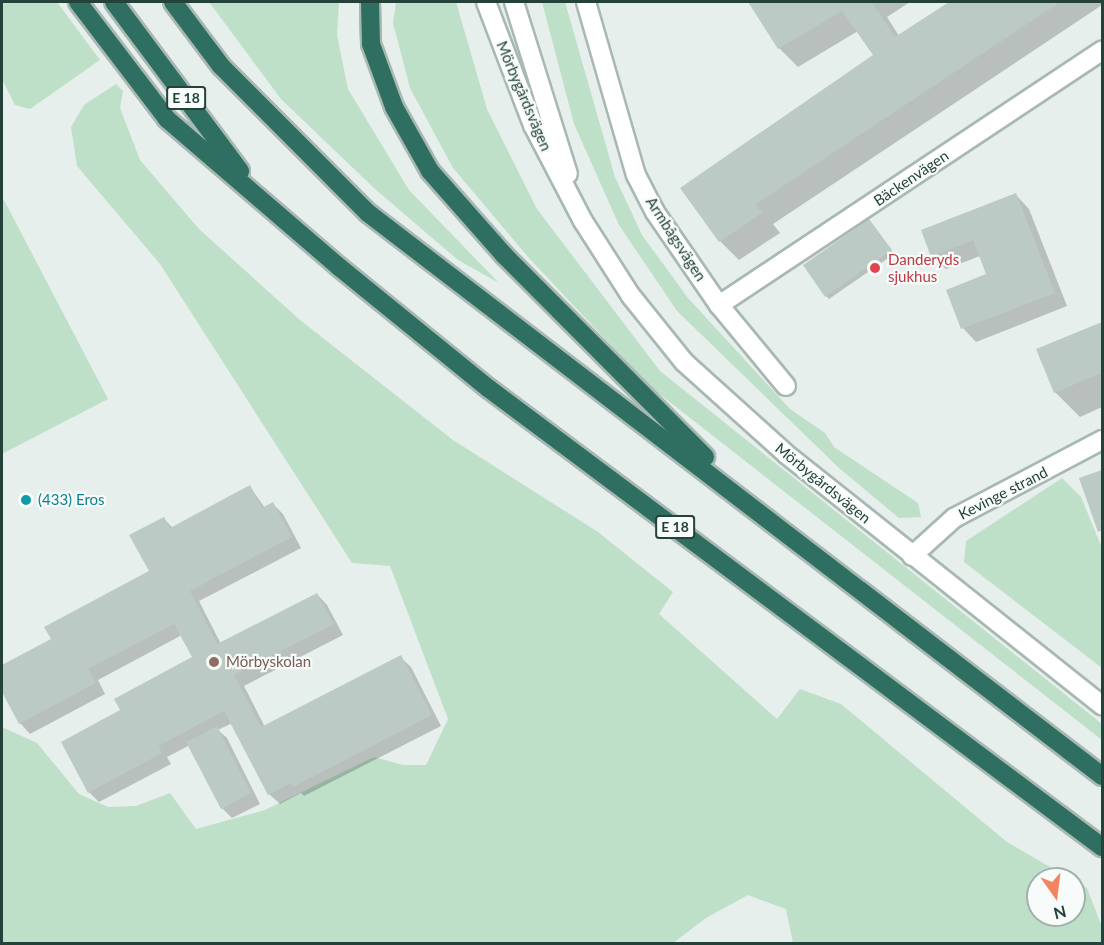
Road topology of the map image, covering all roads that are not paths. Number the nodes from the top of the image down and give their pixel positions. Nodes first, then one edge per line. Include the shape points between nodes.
1 (78, 2) edge
2 (114, 2) edge
3 (173, 2) edge
4 (370, 2) edge
5 (486, 2) edge
6 (514, 2) edge
7 (586, 2) edge
8 (1102, 51) edge
9 (258, 195) junction
10 (583, 221) junction
11 (720, 305) junction
12 (786, 386) dead end
13 (1102, 440) edge
14 (752, 504) junction
15 (912, 556) junction
16 (1102, 705) edge
17 (1102, 776) edge
18 (1102, 847) edge

1 - 9 highway via 168,119
2 - 9 highway, E 18
3 - 14 highway via 221,66 368,213
4 - 14 highway via 371,44 394,107 430,171 504,255
5 - 10 street, Mörbygårdsvägen via 533,125
6 - 10 street, Mörbygårdsvägen
7 - 11 street, Armbågsvägen via 636,175 655,212
8 - 11 street, Bäckenvägen
9 - 18 highway, E 18 via 488,388
10 - 15 street, Mörbygårdsvägen via 631,296 684,362 786,454
11 - 12 street, Armbågsvägen
13 - 15 street, Kevinge strand via 954,518
14 - 17 highway
15 - 16 street, Mörbygårdsvägen

